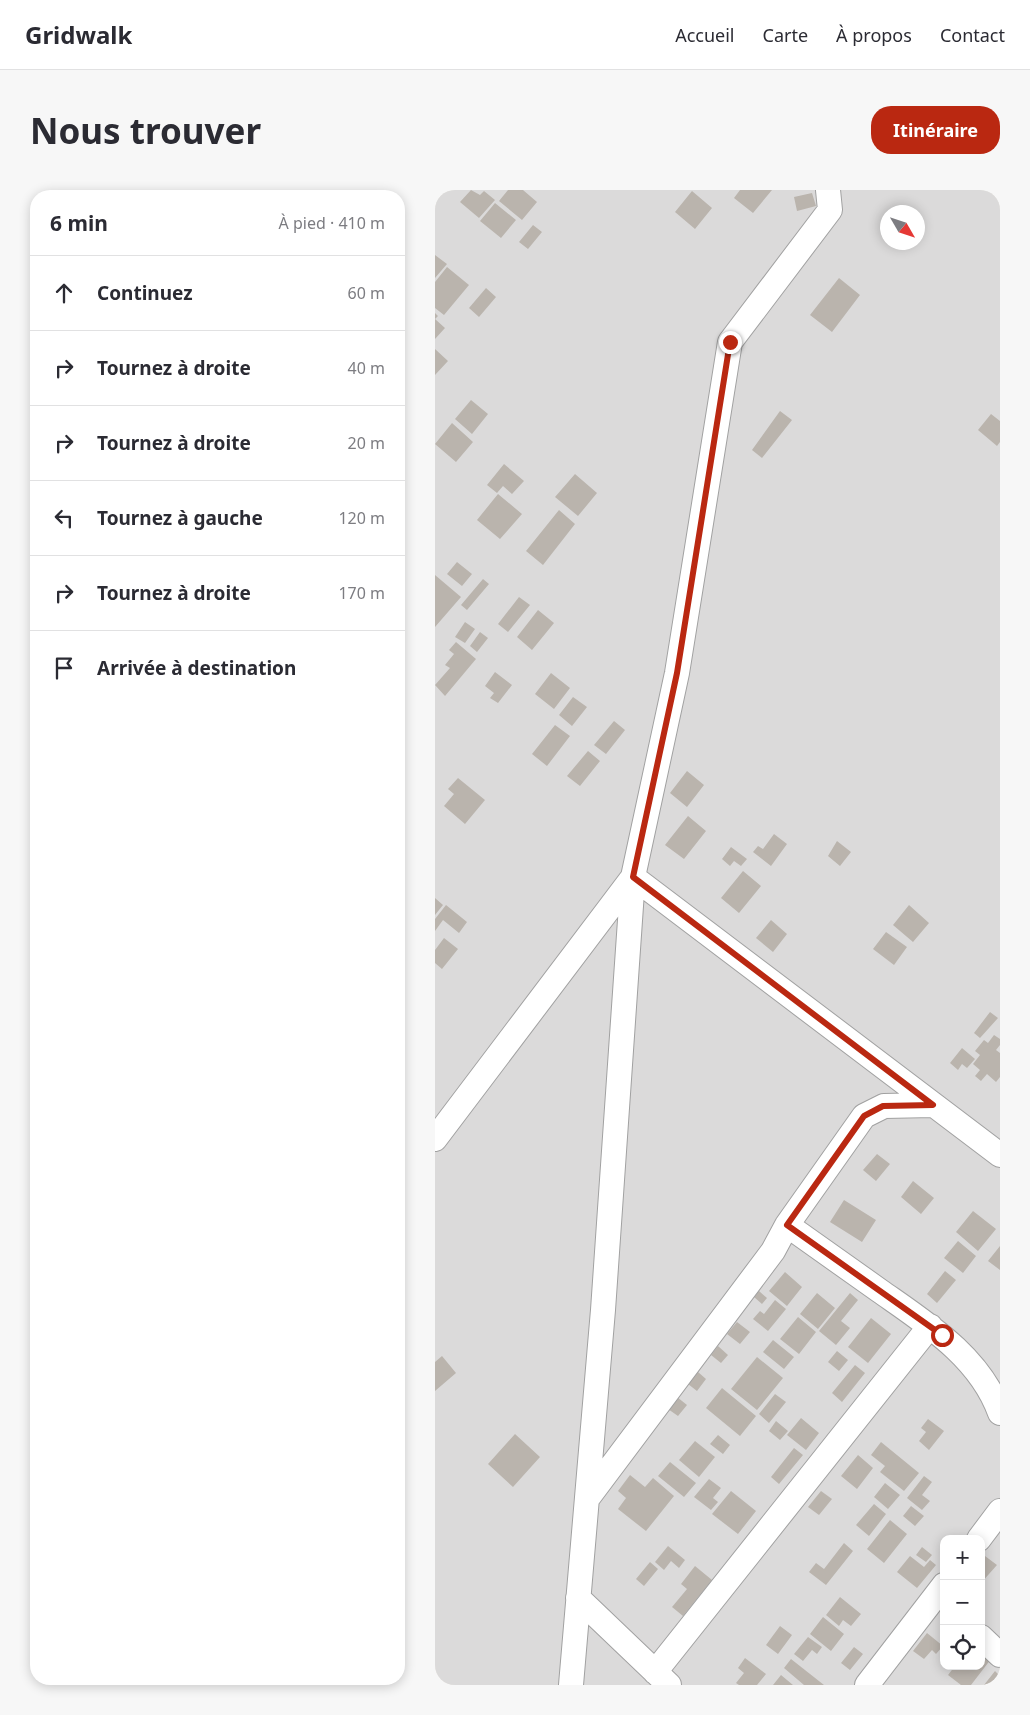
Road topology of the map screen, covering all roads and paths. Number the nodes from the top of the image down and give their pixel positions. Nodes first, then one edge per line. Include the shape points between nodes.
1 (828, 190) edge
2 (633, 877) junction
3 (933, 1105) junction
4 (435, 1139) edge
5 (1000, 1155) edge
6 (787, 1225) junction
7 (930, 1326) junction
8 (1000, 1413) edge
9 (587, 1499) junction
10 (1000, 1511) edge
11 (982, 1535) edge
12 (940, 1594) edge
13 (578, 1598) junction
14 (985, 1641) edge
15 (1000, 1655) edge
16 (662, 1678) edge
17 (571, 1685) edge
18 (867, 1685) edge

1 - 2 street via 830,210 730,342 677,673
2 - 3 street
2 - 4 street
2 - 9 street
3 - 5 street
3 - 6 street via 883,1106 864,1116
6 - 7 street
6 - 9 street via 773,1252
7 - 8 street via 969,1361 993,1393
7 - 16 street
9 - 13 street
10 - 11 street
12 - 18 street
13 - 16 street
13 - 17 street
14 - 15 street

